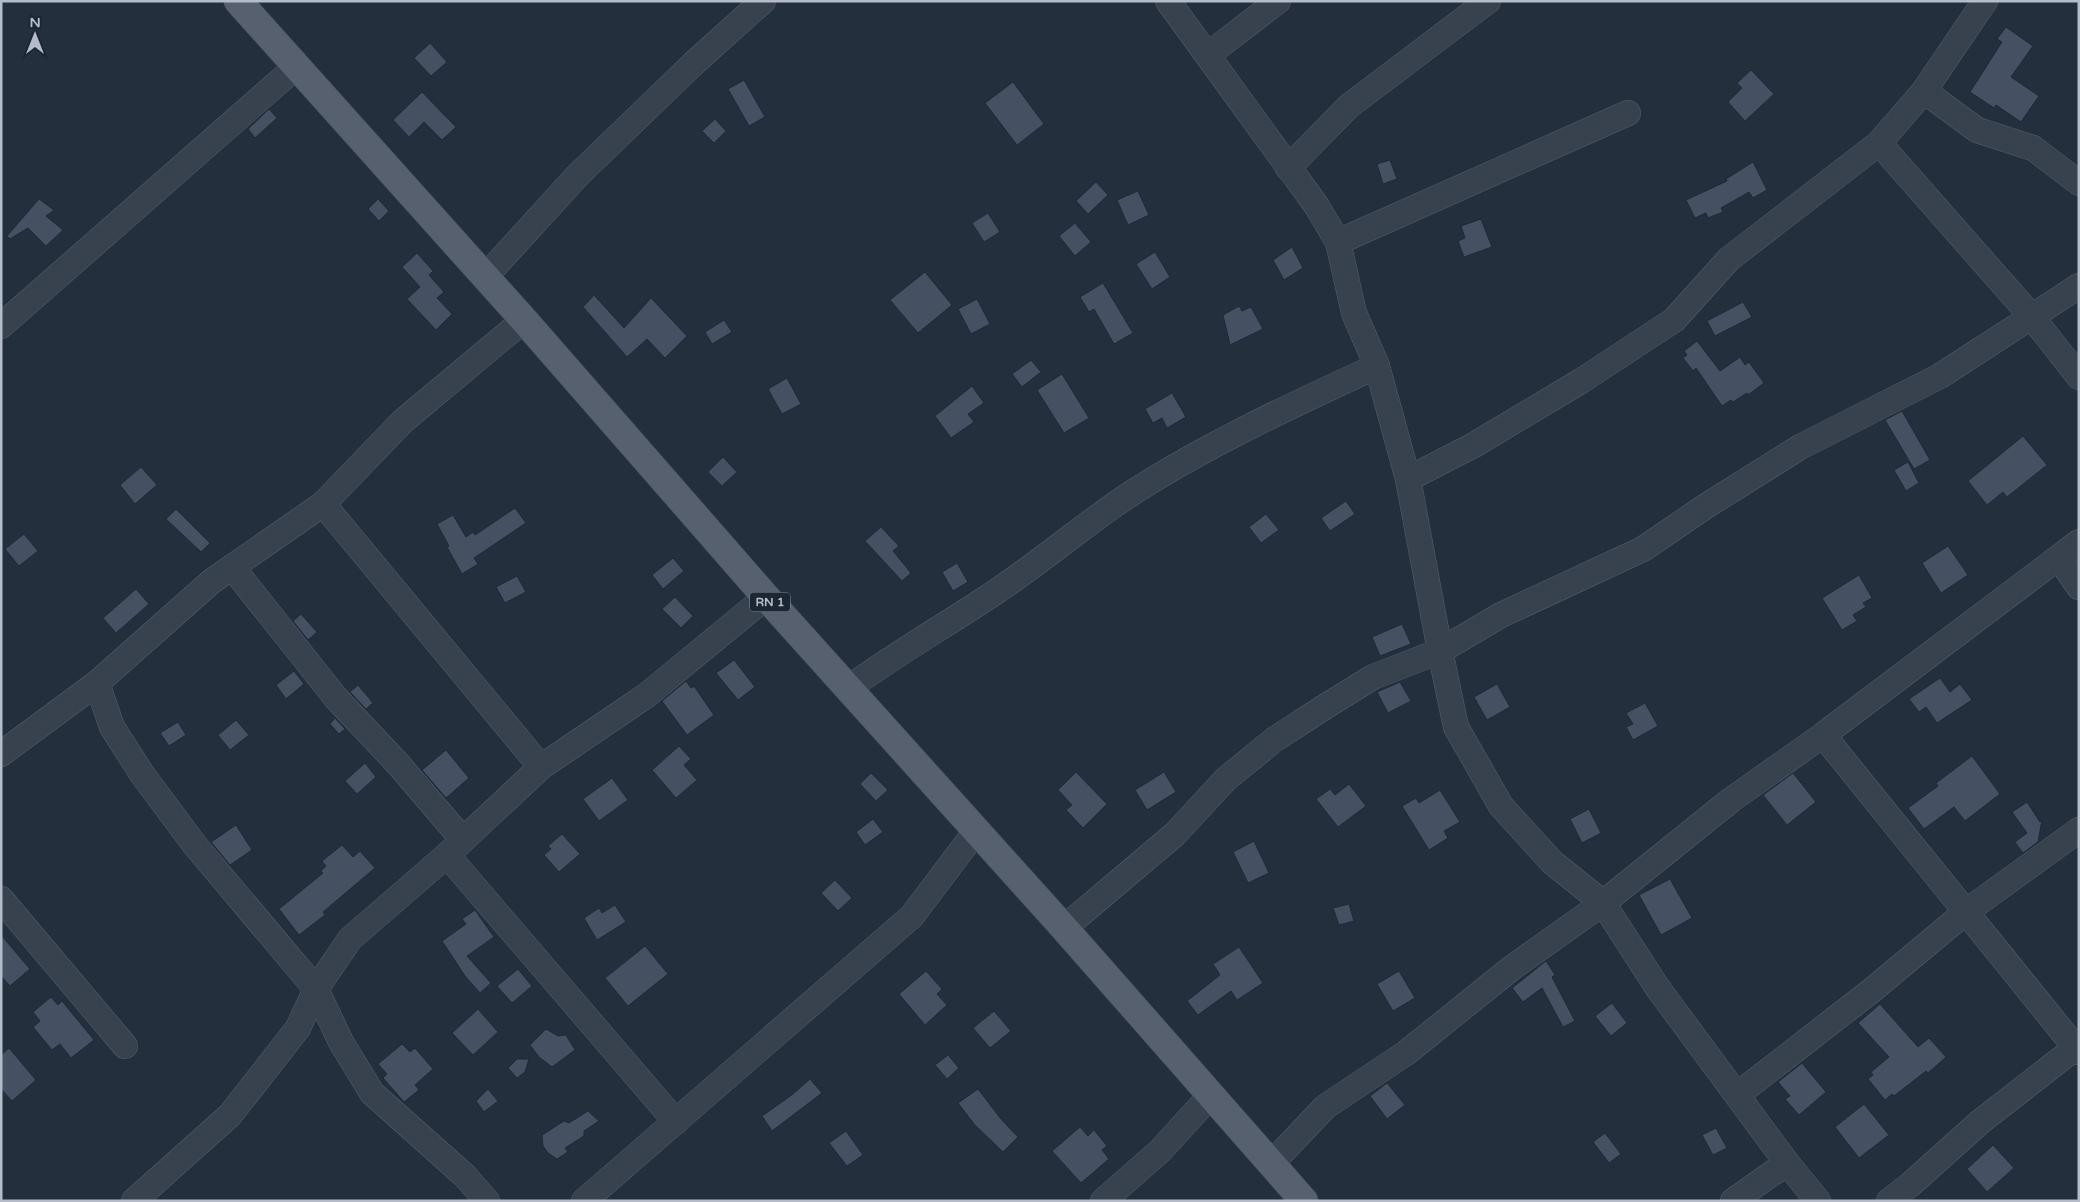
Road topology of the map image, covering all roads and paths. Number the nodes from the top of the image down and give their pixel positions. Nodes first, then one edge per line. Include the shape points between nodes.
1 (238, 1) edge
2 (763, 1) edge
3 (1168, 1) edge
4 (1278, 1) edge
5 (1488, 1) edge
6 (1985, 1) edge
7 (1209, 54) junction
8 (297, 66) junction
9 (1924, 91) junction
10 (1628, 113) dead end
11 (1879, 143) junction
12 (1288, 168) junction
13 (2079, 183) edge
14 (1338, 242) junction
15 (485, 277) junction
16 (2079, 286) edge
17 (2032, 317) junction
18 (524, 320) junction
19 (1, 326) edge
20 (1377, 366) junction
21 (2079, 377) edge
22 (1408, 479) junction
23 (323, 504) junction
24 (2079, 542) edge
25 (2059, 558) junction
26 (232, 567) junction
27 (2079, 587) edge
28 (766, 597) junction
29 (1440, 651) junction
30 (97, 683) junction
31 (849, 688) junction
32 (1823, 734) junction
33 (1, 754) edge
34 (541, 767) junction
35 (2079, 830) edge
36 (976, 831) junction
37 (455, 847) junction
38 (1, 899) edge
39 (1603, 903) junction
40 (1967, 911) junction
41 (1064, 928) junction
42 (316, 989) junction
43 (125, 1046) dead end
44 (2077, 1050) edge
45 (1211, 1095) junction
46 (1737, 1095) junction
47 (676, 1122) junction
48 (1787, 1163) junction
49 (1271, 1164) junction
50 (134, 1201) edge
51 (487, 1201) edge
52 (584, 1201) edge
53 (1103, 1201) edge
54 (1304, 1201) edge
55 (1733, 1201) edge
56 (1818, 1201) edge
57 (1889, 1201) edge

1 - 8 main road, RN 1
2 - 15 street via 577,176
3 - 7 street
4 - 7 street
5 - 12 street via 1349,106
6 - 9 street
7 - 12 street
8 - 15 main road, RN 1
8 - 19 street
9 - 11 street
9 - 13 street via 1977,130 2033,148
10 - 14 street
11 - 17 street
11 - 22 street via 1729,259 1674,320 1474,445
12 - 14 street
14 - 20 street via 1354,313
15 - 18 main road, RN 1
16 - 17 street
17 - 21 street
17 - 29 street via 1940,376 1800,447 1643,549 1502,615
18 - 23 street via 403,421
18 - 28 main road, RN 1
20 - 22 street
20 - 31 street via 1264,419 1137,490 997,591 896,654
22 - 29 street
23 - 26 street
23 - 34 street
24 - 25 street
25 - 27 street
25 - 32 street
26 - 30 street
26 - 37 street via 336,698 399,765
28 - 31 main road, RN 1
28 - 34 street via 647,695
29 - 39 street via 1456,726 1502,806 1552,862
29 - 41 street via 1373,677 1275,738 1226,779 1175,834
30 - 33 street
30 - 42 street via 112,727 142,774 194,844
31 - 36 main road, RN 1
32 - 39 street via 1731,800
32 - 40 street
34 - 37 street
35 - 40 street
36 - 41 main road, RN 1
36 - 47 street via 912,916
37 - 42 street via 350,938
37 - 47 street
38 - 43 street
39 - 46 street via 1657,987
39 - 49 street via 1513,967 1406,1053 1325,1107
40 - 44 street
40 - 46 street
41 - 45 main road, RN 1
42 - 50 street via 298,1028 230,1115
42 - 51 street via 341,1042 372,1093 459,1169
44 - 57 street via 1980,1122
45 - 49 main road, RN 1
45 - 53 street via 1160,1151
46 - 48 street
47 - 52 street
48 - 55 street
48 - 56 street
49 - 54 main road, RN 1

